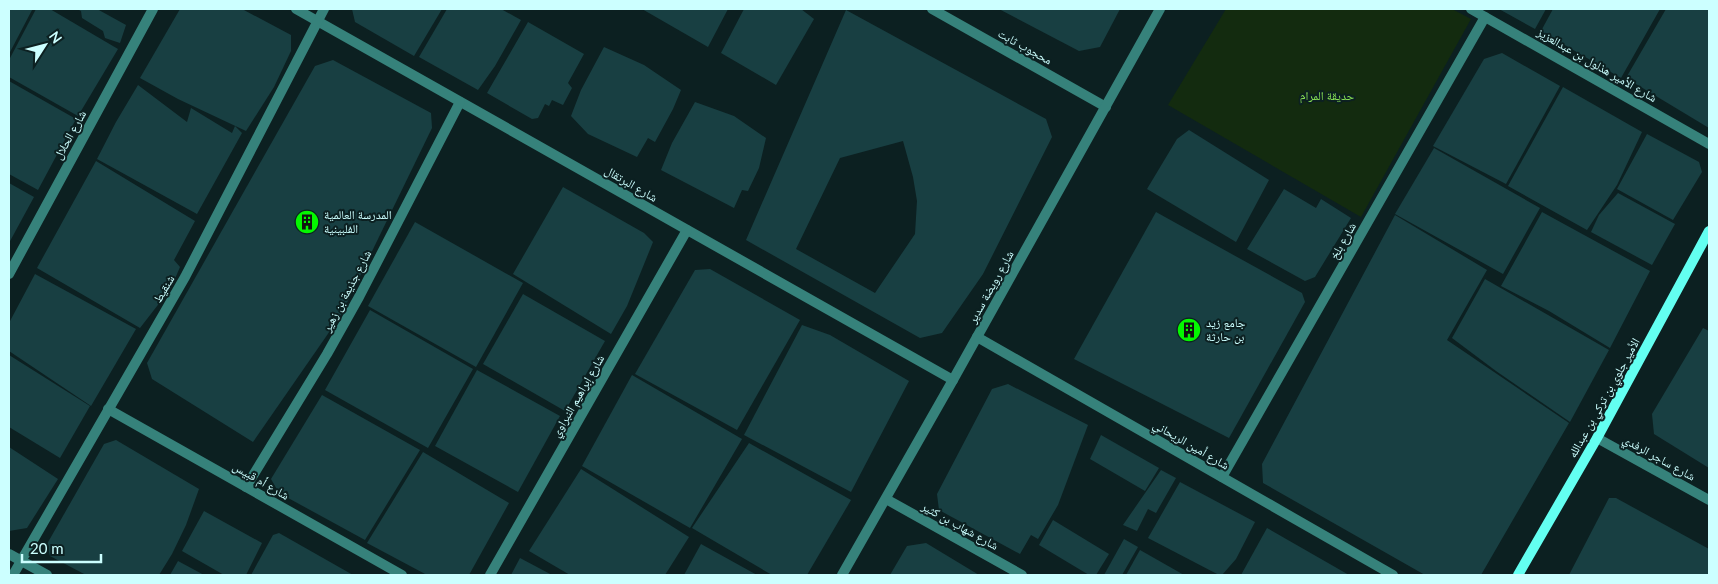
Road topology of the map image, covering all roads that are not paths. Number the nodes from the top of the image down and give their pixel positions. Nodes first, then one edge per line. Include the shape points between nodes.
1 (153, 9) edge
2 (296, 9) edge
3 (324, 9) edge
4 (932, 9) edge
5 (1160, 9) edge
6 (1471, 9) edge
7 (1486, 17) junction
8 (318, 21) junction
9 (460, 102) junction
10 (1106, 106) junction
11 (1709, 144) edge
12 (687, 230) junction
13 (1709, 231) edge
14 (9, 274) edge
15 (977, 337) junction
16 (954, 380) junction
17 (108, 409) junction
18 (1597, 438) junction
19 (1222, 477) junction
20 (246, 487) junction
21 (886, 499) junction
22 (1709, 500) edge
23 (9, 554) edge
24 (21, 562) junction
25 (13, 575) edge
26 (47, 575) edge
27 (402, 575) edge
28 (490, 575) edge
29 (842, 575) edge
30 (1022, 575) edge
31 (1392, 575) edge
32 (1518, 575) edge

1 - 14 street, شارع الحلال
2 - 8 street, شارع البرتقال
3 - 8 street, شنقيط
4 - 10 street, محجوب ثابت
5 - 10 street, شارع رويضة سدير
6 - 7 street, شارع الأمير هذلول بن عبدالعزيز
7 - 11 street, شارع الأمير هذلول بن عبدالعزيز
7 - 19 street, شارع بلخ
8 - 9 street, شارع البرتقال
8 - 17 street, شنقيط via 185,277
9 - 12 street, شارع البرتقال
9 - 20 street, شارع جذيمة بن زهير via 359,297
10 - 15 street, شارع رويضة سدير
12 - 16 street, شارع البرتقال
12 - 28 street, شارع إبراهيم النبراوي
13 - 18 street, الأمير جلوي بن تركي بن عبدالله
15 - 16 street, شارع رويضة سدير
15 - 19 street, شارع أمين الريحاني
16 - 21 street, شارع رويضة سدير
17 - 20 street, شارع أم قبيس
17 - 24 street, شنقيط
18 - 22 street, شارع ساجر الرفدي
18 - 32 street, الأمير جلوي بن تركي بن عبدالله
19 - 31 street, شارع أمين الريحاني
20 - 27 street, شارع أم قبيس
21 - 29 street, شارع رويضة سدير
21 - 30 street, شارع شهاب بن كثير
23 - 24 street
24 - 25 street, شنقيط
24 - 26 street

